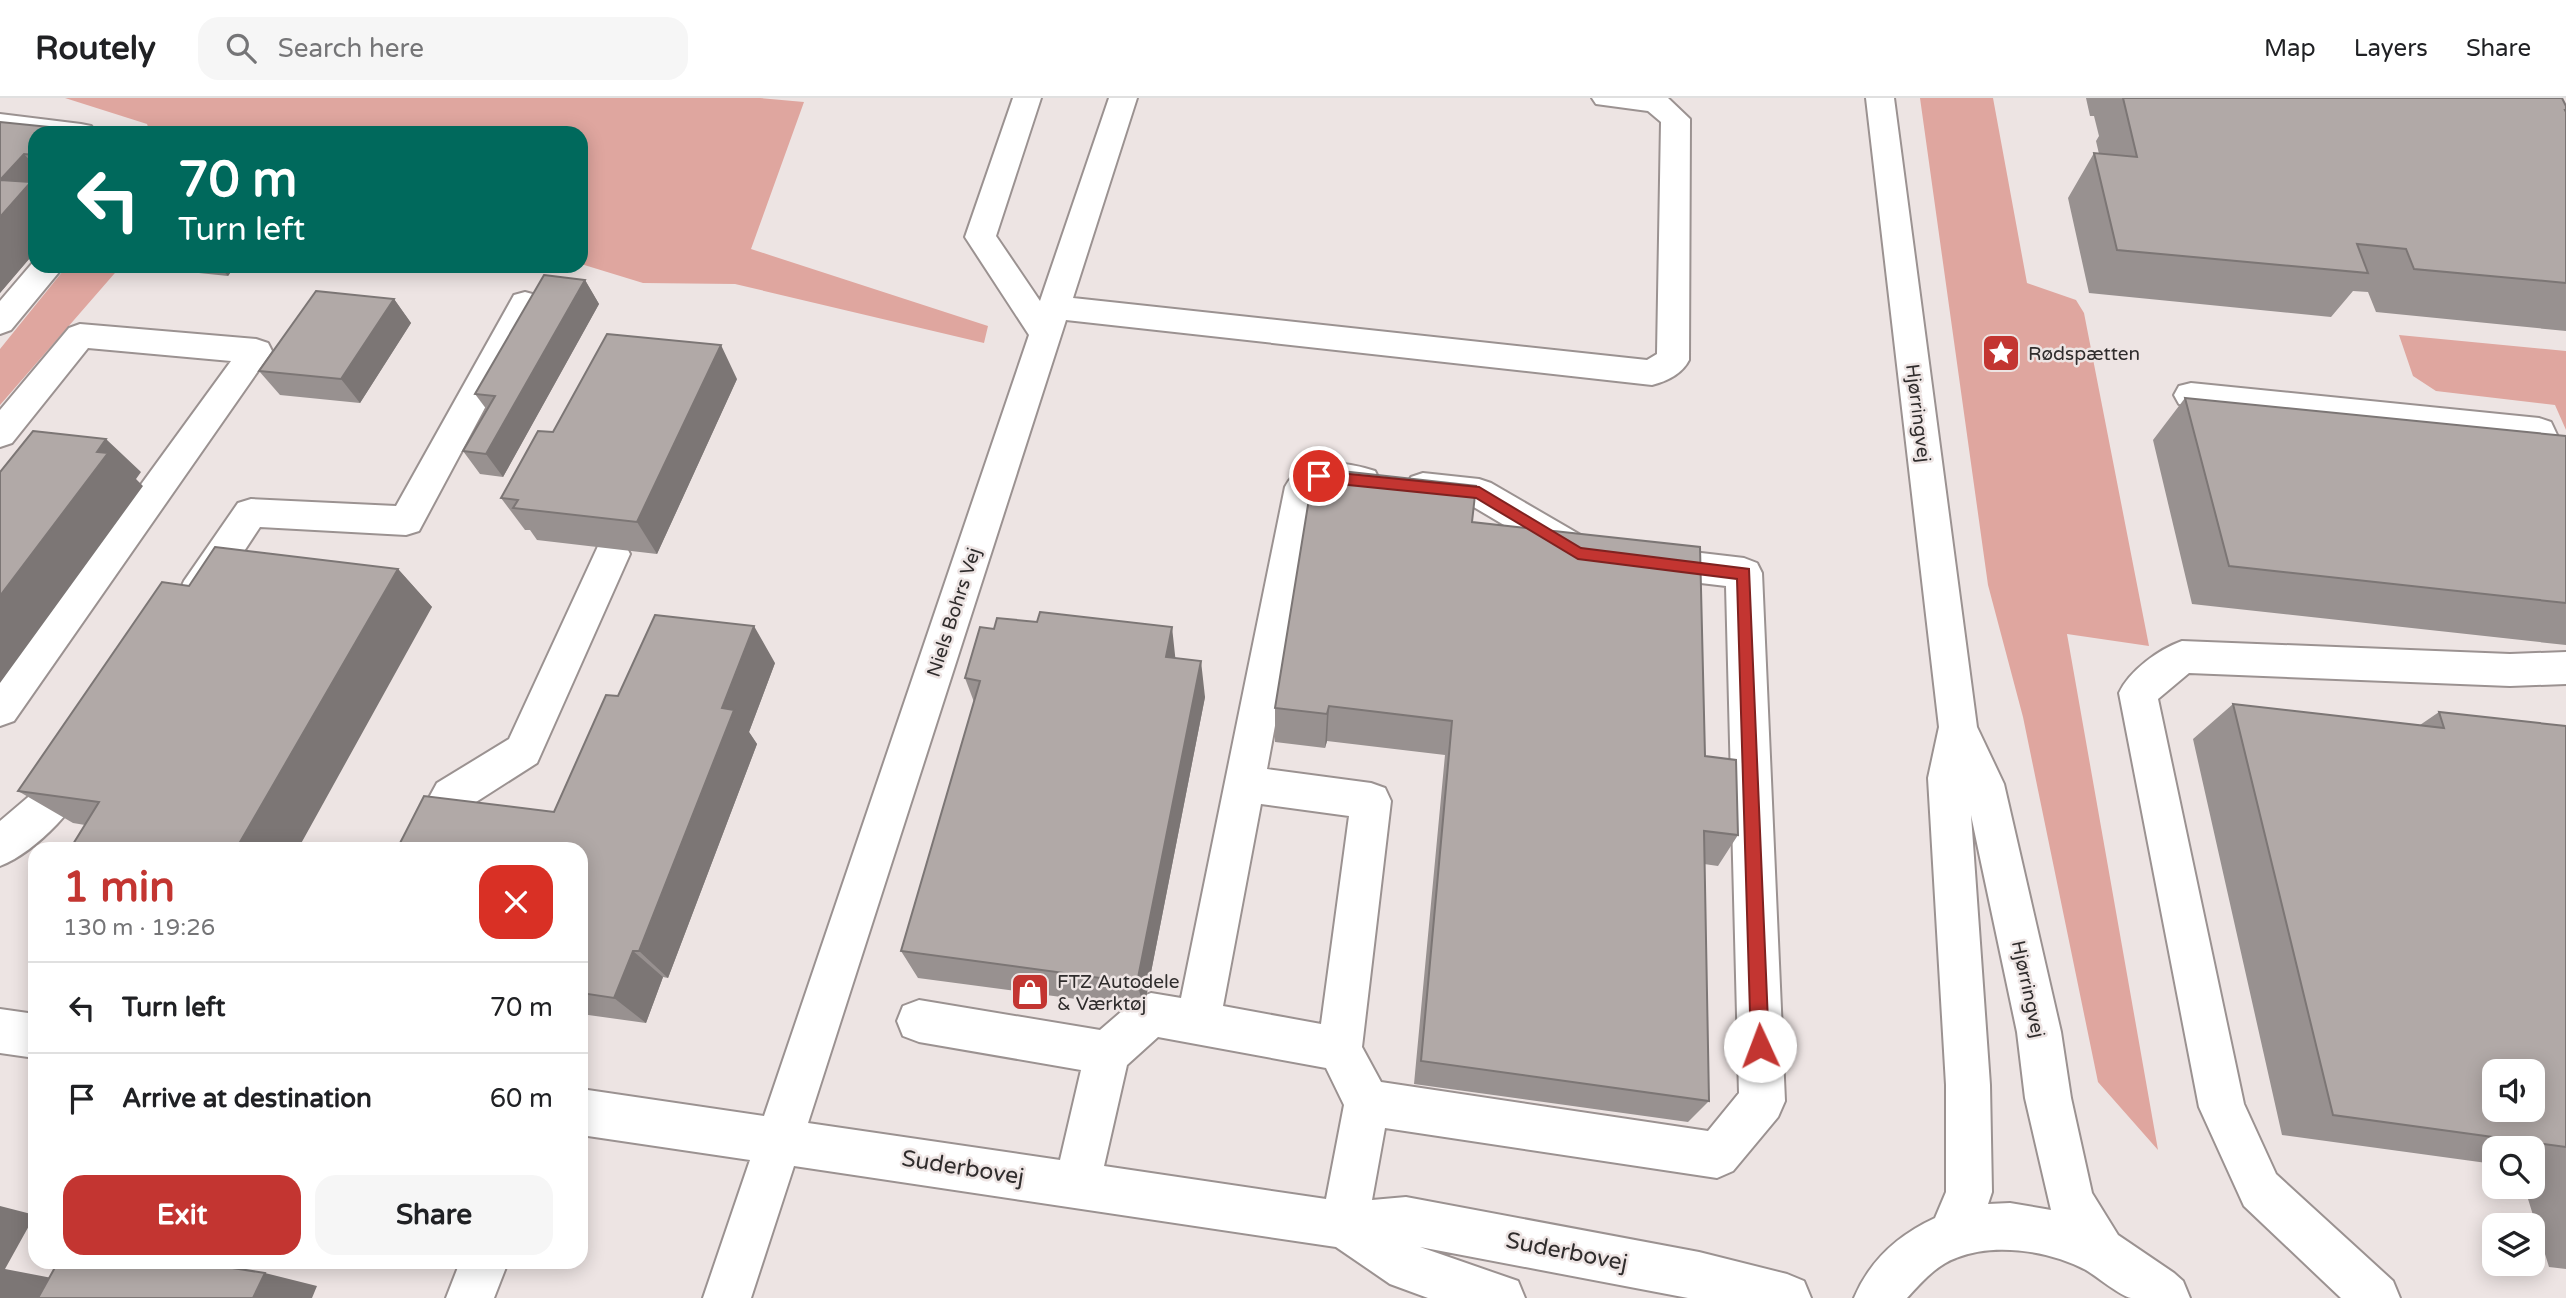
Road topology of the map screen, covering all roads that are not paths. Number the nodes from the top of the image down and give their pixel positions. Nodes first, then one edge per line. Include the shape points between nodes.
1 (1027, 98) edge
2 (1123, 98) edge
3 (1606, 98) edge
4 (1880, 98) edge
5 (0, 123) edge
6 (28, 126) edge
7 (42, 273) edge
8 (525, 303) edge
9 (1049, 320) junction
10 (0, 322) edge
11 (2191, 396) edge
12 (0, 434) edge
13 (2566, 495) edge
14 (612, 554) edge
15 (180, 616) edge
16 (2566, 668) edge
17 (0, 709) edge
18 (1958, 727) junction
19 (93, 743) edge
20 (1244, 785) junction
21 (425, 842) edge
22 (0, 847) edge
23 (919, 1021) dead end
24 (1198, 1023) junction
25 (0, 1031) edge
26 (28, 1035) edge
27 (1340, 1049) junction
28 (1107, 1053) junction
29 (1367, 1103) junction
30 (588, 1113) edge
31 (780, 1140) junction
32 (1077, 1185) junction
33 (1344, 1225) junction
34 (1953, 1233) junction
35 (2100, 1250) junction
36 (481, 1269) edge
37 (1872, 1297) edge
38 (470, 1298) edge
39 (727, 1298) edge
40 (1501, 1298) edge
41 (1787, 1298) edge
42 (2166, 1298) edge
43 (2376, 1298) edge

1 - 9 street via 980,237
2 - 9 street, Niels Bohrs Vej
3 - 9 street via 1656,103 1676,119 1673,360 1651,373
4 - 18 street, Hjørringvej
5 - 6 street
7 - 10 street
8 - 15 street via 405,521 251,513
9 - 31 street, Niels Bohrs Vej
11 - 13 street via 2539,431
12 - 17 street via 80,336 256,351
14 - 21 street via 523,751 451,796
16 - 43 street via 2510,670 2182,657 2138,693 2222,1107 2260,1190
18 - 34 street, Hjørringvej via 1948,778 1968,1085 1969,1192
18 - 35 street, Hjørringvej via 1984,784 2071,1202
19 - 22 street via 54,800
20 - 24 street
20 - 27 street via 1371,801
20 - 29 street via 1302,487 1319,476 1479,493 1578,553 1744,573 1762,1101 1717,1156
23 - 28 street
24 - 27 street
24 - 28 street via 1151,1014
25 - 26 street
27 - 29 street
28 - 32 street
29 - 33 street
30 - 31 street, Suderbovej
31 - 32 street, Suderbovej
31 - 39 street, Niels Bohrs Vej
32 - 33 street, Suderbovej
33 - 40 street, Suderbovej via 1407,1267
33 - 41 street, Suderbovej via 1406,1221 1699,1276
34 - 35 street via 2000,1225 2049,1231
34 - 37 street via 1911,1256
35 - 42 street
36 - 38 street

